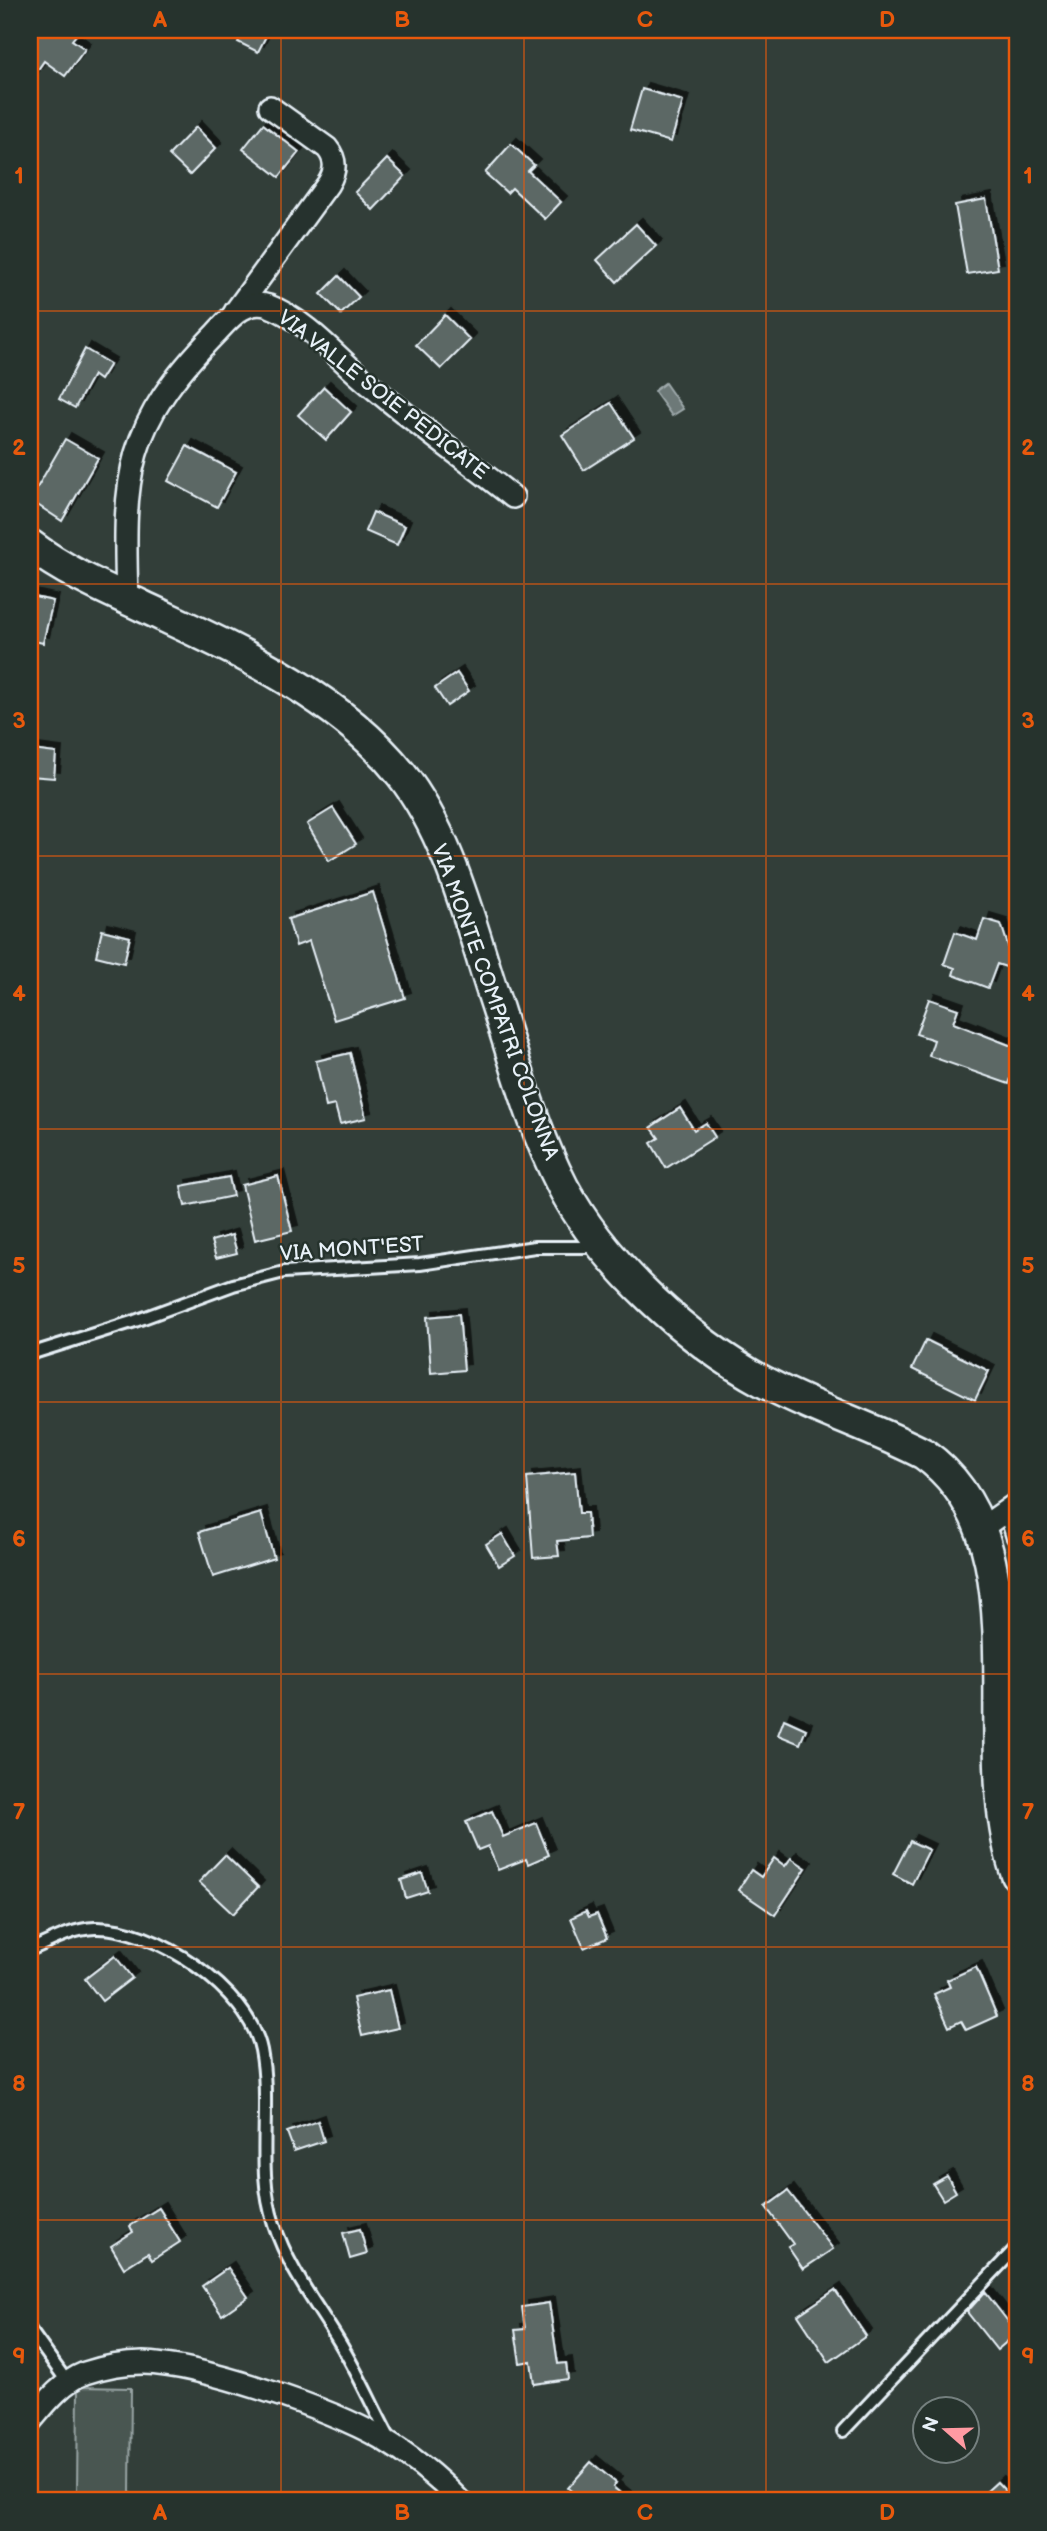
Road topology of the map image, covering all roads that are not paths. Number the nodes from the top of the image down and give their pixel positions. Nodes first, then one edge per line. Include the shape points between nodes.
1 (270, 107) dead end
2 (235, 312) junction
3 (513, 496) dead end
4 (30, 545) edge
5 (127, 599) junction
6 (605, 1248) junction
7 (30, 1353) edge
8 (1004, 1512) edge
9 (1017, 1535) edge
10 (1017, 1875) edge
11 (30, 1950) edge
12 (1017, 2247) edge
13 (30, 2330) edge
14 (68, 2383) junction
15 (30, 2422) edge
16 (843, 2431) dead end
17 (393, 2445) junction
18 (460, 2501) edge

1 - 2 street via 327,148 335,164 328,184
2 - 3 street, VIA VALLE SOIE PEDICATE via 264,305 305,328 383,396
2 - 5 street via 180,372 139,438 127,502
4 - 5 street, VIA MONTE COMPATRI COLONNA via 65,569
5 - 6 street, VIA MONTE COMPATRI COLONNA via 281,676 343,719 400,773 419,801 453,877 544,1146 568,1195
6 - 7 lane, VIA MONT'EST via 536,1247 420,1264 284,1272
6 - 8 street, VIA MONTE COMPATRI COLONNA via 668,1312 736,1366 786,1394 911,1447 942,1466 964,1489
8 - 9 street
8 - 10 street, VIA MONTE COMPATRI COLONNA via 999,1558 1006,1646 1001,1795 1006,1838
11 - 17 lane via 87,1928 113,1930 184,1959 241,2008 261,2053 266,2190 277,2233 298,2279 345,2351
12 - 16 lane
13 - 14 lane
14 - 15 street
14 - 17 street via 90,2372 129,2364 178,2368 283,2397
17 - 18 street

